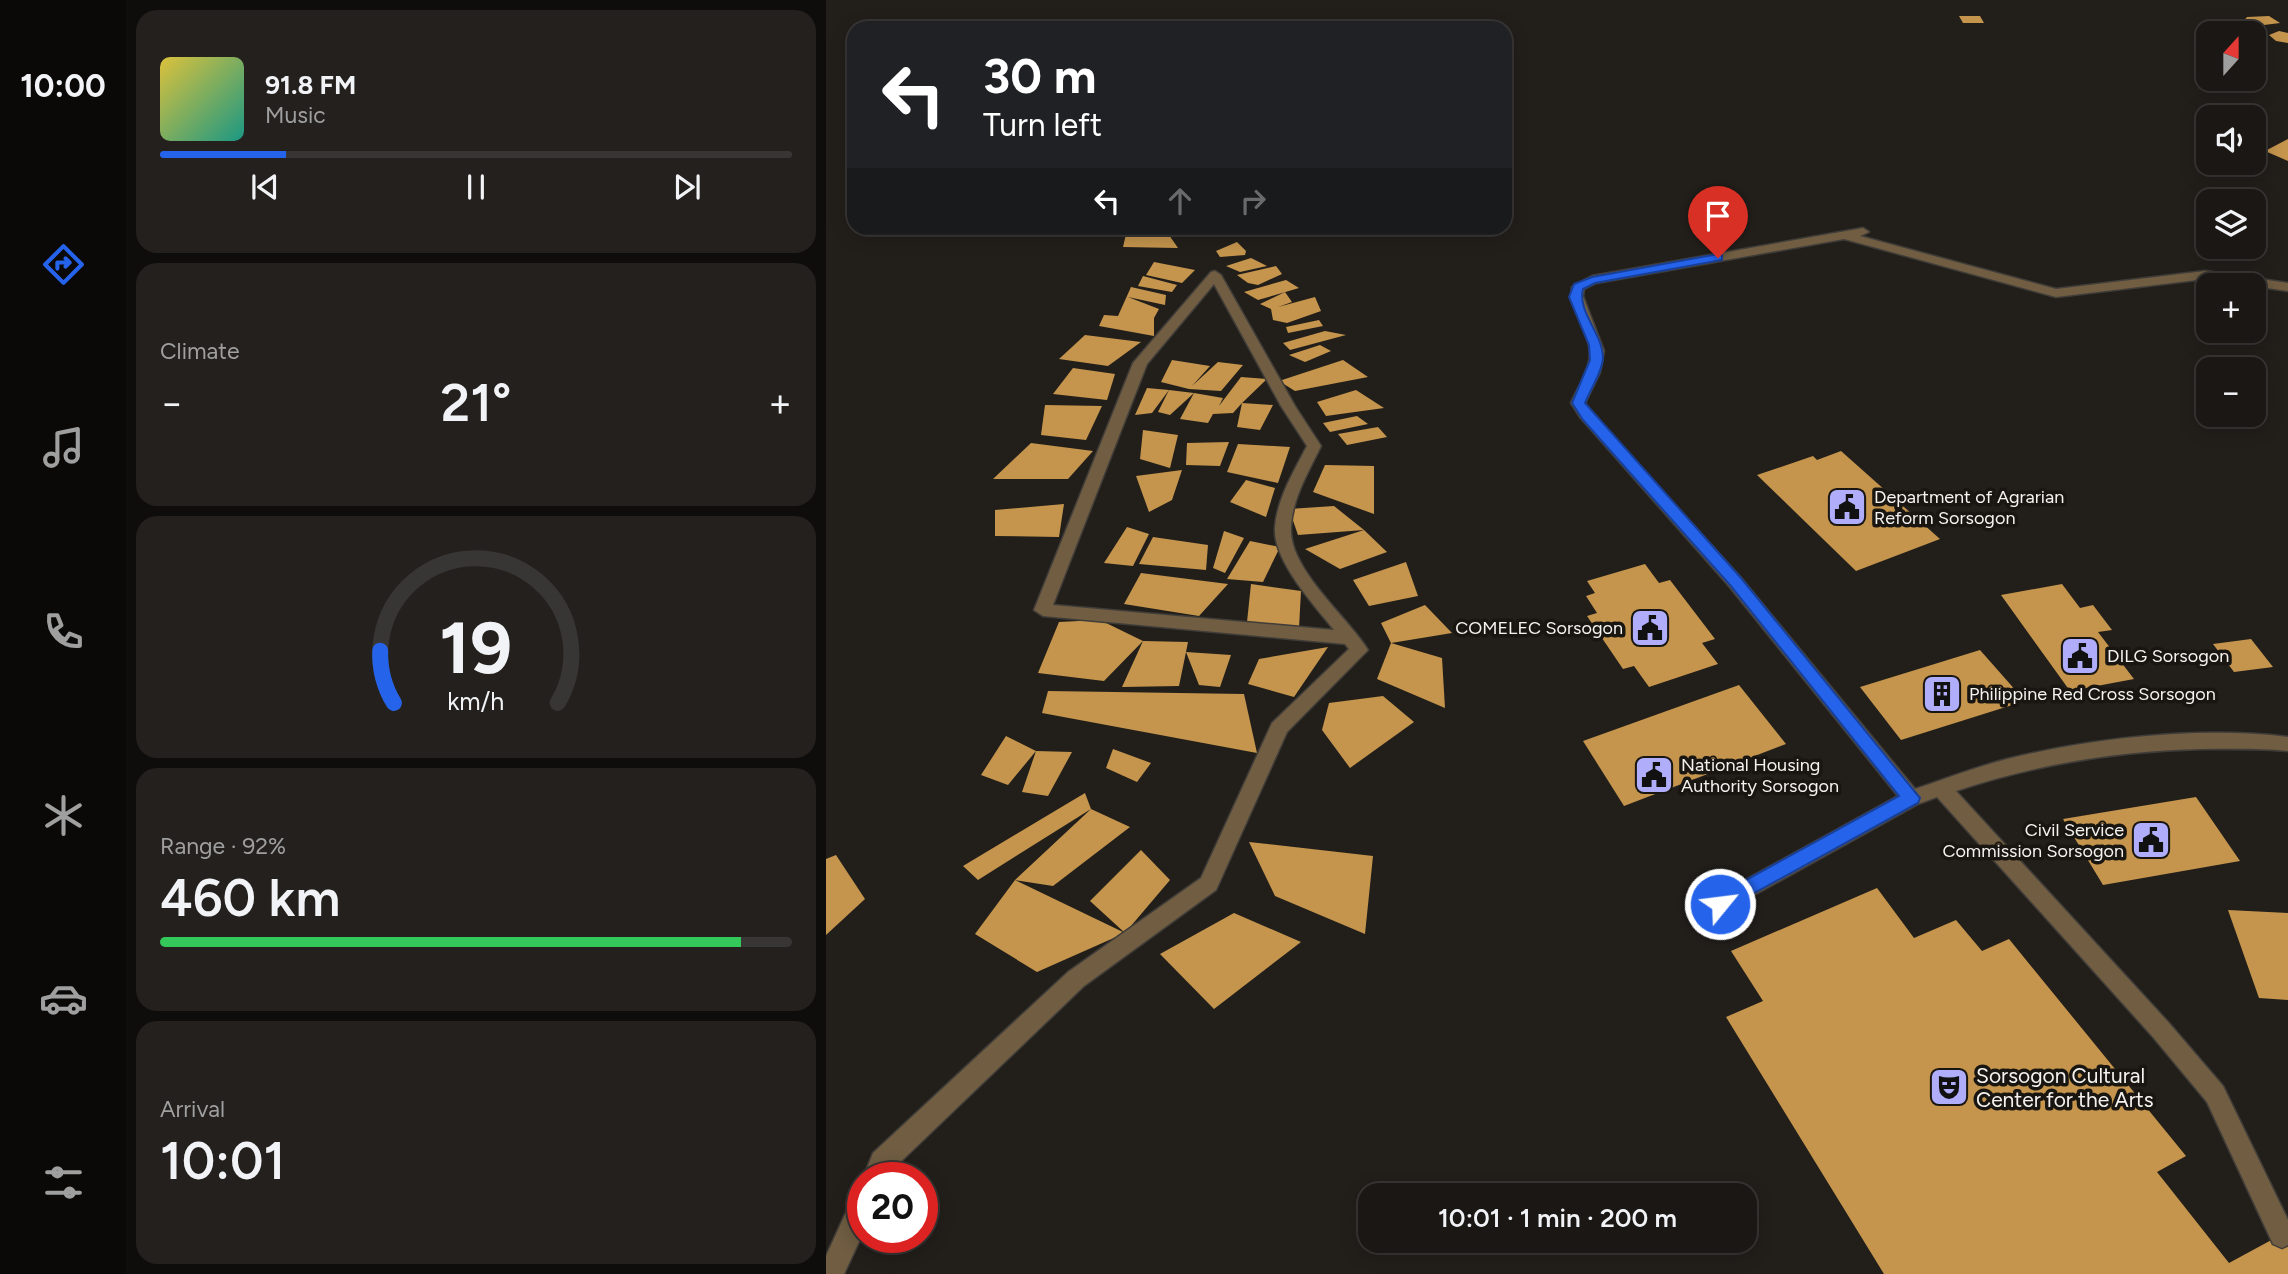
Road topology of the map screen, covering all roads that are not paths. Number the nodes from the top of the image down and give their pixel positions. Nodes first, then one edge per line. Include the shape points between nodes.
1 (1863, 232) dead end
2 (1843, 236) junction
3 (2288, 287) edge
4 (1351, 638) junction
5 (2288, 744) edge
6 (1941, 788) junction
7 (1911, 798) junction
8 (1720, 904) dead end
9 (882, 1162) edge
10 (2282, 1235) dead end
11 (847, 1239) edge
12 (831, 1274) edge

1 - 2 street
2 - 3 street via 2056,293 2206,275
2 - 7 street via 1592,280 1578,287 1575,297 1597,360 1578,403 1735,582
4 - 4 street via 1299,573 1282,537 1290,495 1314,446 1215,275 1140,363 1043,610
4 - 9 street via 1359,650 1279,728 1209,884 1076,979
5 - 6 street via 2151,743 2072,752 2004,767
6 - 7 street
6 - 10 street via 2215,1094
7 - 8 street
11 - 12 street

